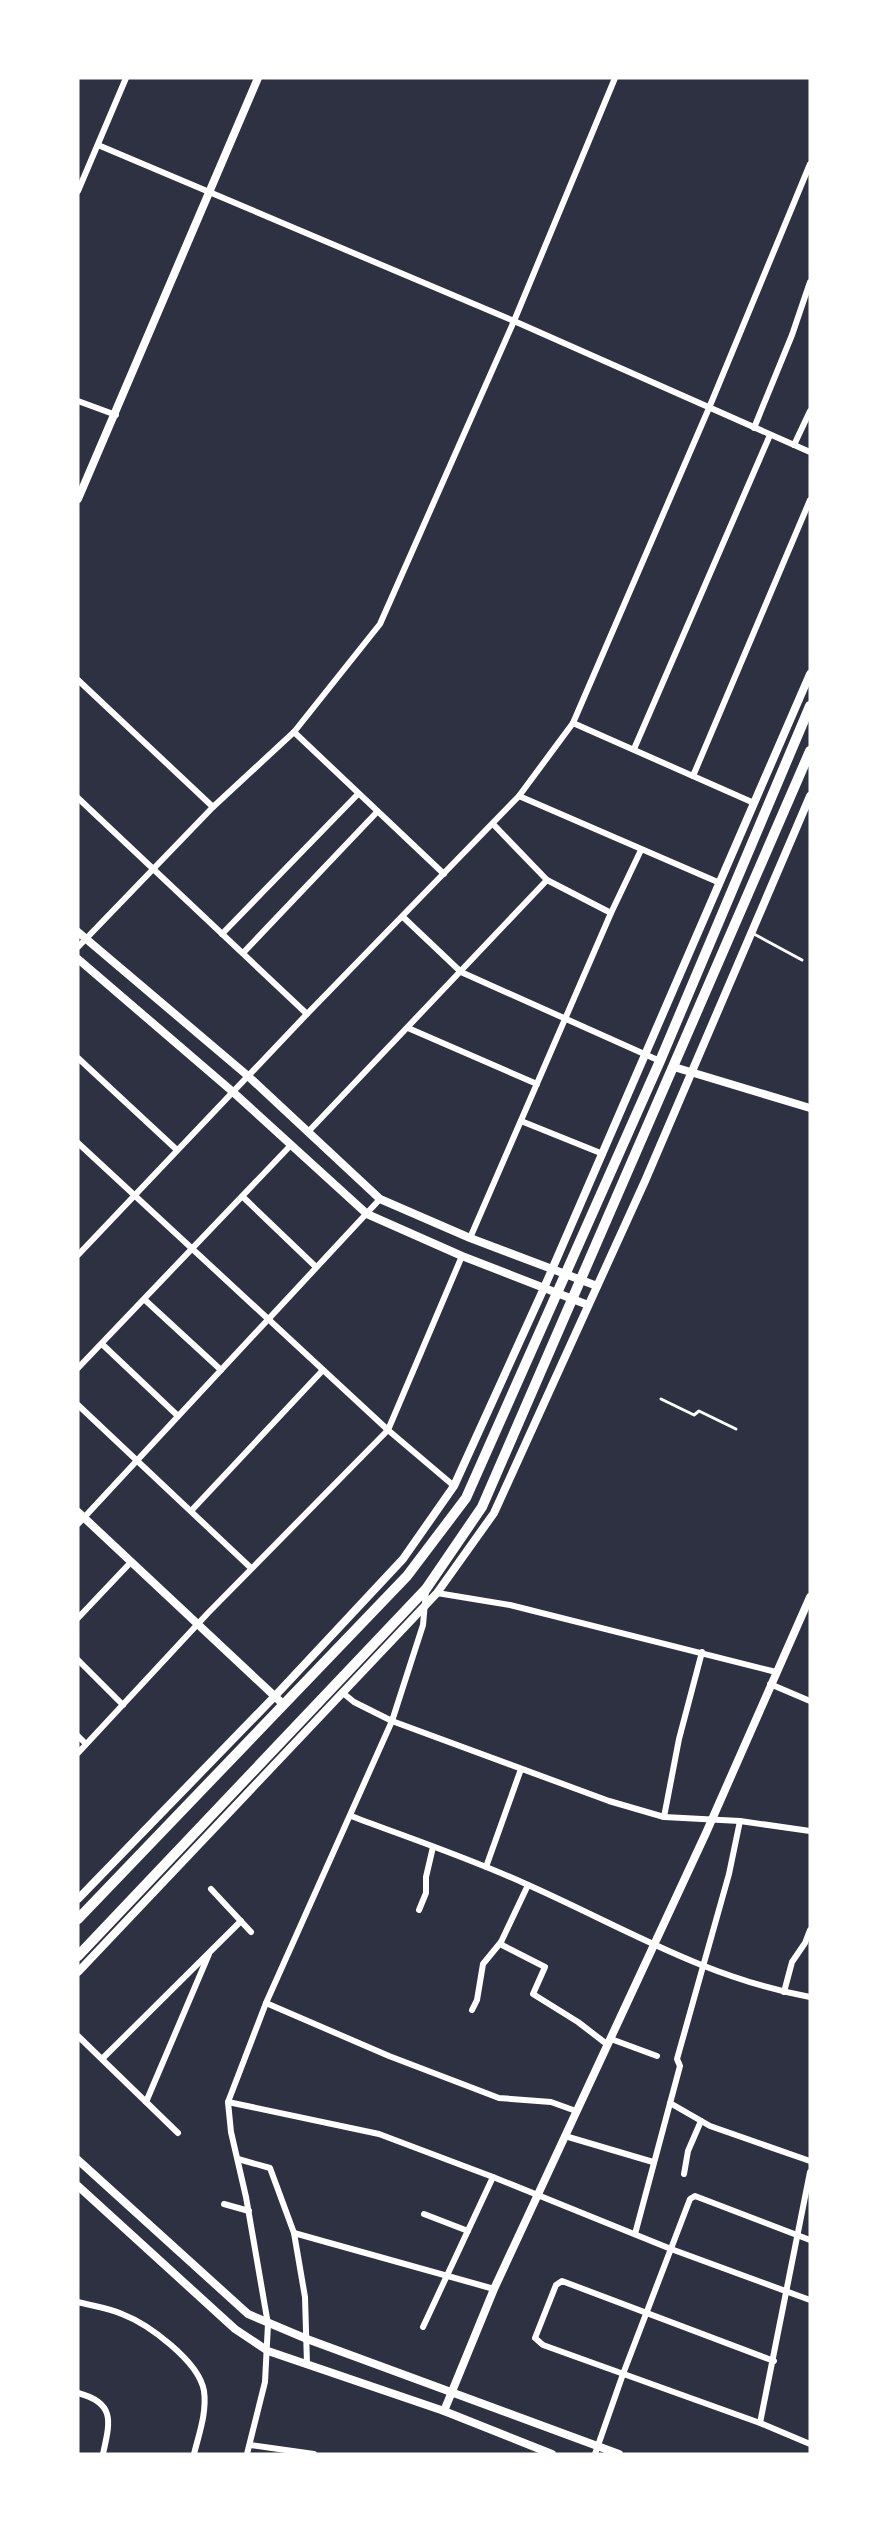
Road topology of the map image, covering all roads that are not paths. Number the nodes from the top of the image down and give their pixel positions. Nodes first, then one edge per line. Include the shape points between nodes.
1 (126, 78) edge
2 (258, 78) edge
3 (615, 78) edge
4 (98, 145) junction
5 (810, 164) edge
6 (78, 190) edge
7 (210, 193) junction
8 (810, 282) edge
9 (514, 321) junction
10 (78, 401) edge
11 (709, 408) junction
12 (810, 411) edge
13 (116, 415) junction
14 (754, 428) junction
15 (770, 435) junction
16 (794, 445) junction
17 (810, 452) edge
18 (78, 499) edge
19 (810, 500) edge
20 (810, 674) edge
21 (78, 680) edge
22 (810, 706) edge
23 (573, 723) junction
24 (294, 732) junction
25 (633, 748) junction
26 (810, 751) edge
27 (693, 776) junction
28 (358, 794) junction
29 (519, 796) junction
30 (810, 796) edge
31 (78, 798) edge
32 (754, 803) junction
33 (213, 807) junction
34 (377, 812) junction
35 (493, 824) junction
36 (641, 850) junction
37 (153, 868) junction
38 (444, 874) junction
39 (547, 880) junction
40 (720, 883) junction
41 (611, 913) junction
42 (402, 917) junction
43 (78, 932) edge
44 (751, 932) junction
45 (222, 934) junction
46 (85, 939) junction
47 (78, 947) edge
48 (243, 953) junction
49 (78, 958) edge
50 (802, 960) dead end
51 (461, 972) junction
52 (307, 1014) junction
53 (565, 1020) junction
54 (408, 1028) junction
55 (646, 1055) junction
56 (78, 1058) edge
57 (660, 1061) junction
58 (674, 1066) junction
59 (691, 1072) junction
60 (248, 1076) junction
61 (537, 1084) junction
62 (233, 1092) junction
63 (810, 1108) edge
64 (521, 1121) junction
65 (308, 1132) junction
66 (78, 1143) edge
67 (291, 1145) junction
68 (177, 1150) junction
69 (603, 1154) junction
70 (135, 1195) junction
71 (243, 1197) junction
72 (380, 1199) junction
73 (367, 1214) junction
74 (470, 1238) junction
75 (81, 1247) edge
76 (193, 1249) junction
77 (78, 1255) edge
78 (462, 1256) junction
79 (316, 1267) junction
80 (552, 1270) junction
81 (564, 1274) junction
82 (582, 1280) junction
83 (597, 1286) junction
84 (544, 1288) junction
85 (556, 1293) junction
86 (573, 1299) junction
87 (145, 1300) junction
88 (588, 1305) junction
89 (269, 1319) junction
90 (102, 1344) junction
91 (78, 1368) edge
92 (221, 1370) junction
93 (323, 1370) junction
94 (661, 1399) dead end
95 (78, 1405) edge
96 (178, 1416) junction
97 (736, 1429) dead end
98 (388, 1430) junction
99 (137, 1460) junction
100 (454, 1486) junction
101 (191, 1511) junction
102 (80, 1518) edge
103 (131, 1562) junction
104 (250, 1568) junction
105 (432, 1591) junction
106 (810, 1597) edge
107 (425, 1606) junction
108 (78, 1618) edge
109 (198, 1623) junction
110 (702, 1652) junction
111 (78, 1660) edge
112 (776, 1672) junction
113 (770, 1684) junction
114 (343, 1693) junction
115 (275, 1696) junction
116 (810, 1701) edge
117 (123, 1705) junction
118 (284, 1705) junction
119 (392, 1721) junction
120 (78, 1736) edge
121 (86, 1744) junction
122 (78, 1753) edge
123 (521, 1769) junction
124 (351, 1816) junction
125 (664, 1817) junction
126 (712, 1818) junction
127 (740, 1821) junction
128 (810, 1831) edge
129 (433, 1847) junction
130 (486, 1867) junction
131 (528, 1885) junction
132 (211, 1889) dead end
133 (78, 1899) edge
134 (419, 1910) dead end
135 (78, 1919) edge
136 (240, 1921) junction
137 (810, 1930) edge
138 (251, 1932) dead end
139 (501, 1942) junction
140 (654, 1946) junction
141 (211, 1951) junction
142 (78, 1956) edge
143 (704, 1967) junction
144 (78, 1972) edge
145 (784, 1992) junction
146 (810, 1997) edge
147 (266, 2003) junction
148 (472, 2010) dead end
149 (78, 2036) edge
150 (609, 2042) junction
151 (657, 2056) dead end
152 (102, 2059) junction
153 (146, 2102) junction
154 (228, 2102) junction
155 (670, 2103) junction
156 (576, 2111) junction
157 (701, 2121) junction
158 (178, 2133) dead end
159 (565, 2136) junction
160 (238, 2159) junction
161 (78, 2160) edge
162 (810, 2161) edge
163 (653, 2162) junction
164 (810, 2172) edge
165 (684, 2174) dead end
166 (493, 2176) junction
167 (78, 2186) edge
168 (538, 2195) junction
169 (225, 2204) dead end
170 (249, 2211) junction
171 (424, 2214) dead end
172 (468, 2231) junction
173 (294, 2233) junction
174 (635, 2234) junction
175 (798, 2235) junction
176 (810, 2240) edge
177 (671, 2249) junction
178 (448, 2275) junction
179 (494, 2289) junction
180 (788, 2291) junction
181 (810, 2300) edge
182 (78, 2302) edge
183 (646, 2313) junction
184 (268, 2324) junction
185 (423, 2327) dead end
186 (307, 2339) junction
187 (268, 2351) junction
188 (774, 2361) junction
189 (307, 2364) junction
190 (623, 2374) junction
191 (451, 2392) junction
192 (78, 2393) edge
193 (444, 2411) junction
194 (760, 2423) junction
195 (810, 2444) edge
196 (250, 2445) junction
197 (596, 2450) edge
198 (296, 2453) edge
199 (104, 2454) edge
200 (194, 2454) edge
201 (247, 2454) edge
202 (314, 2454) edge
203 (552, 2454) edge
204 (619, 2454) edge

1 - 4 street
2 - 7 street
3 - 9 street
4 - 6 street
4 - 7 street
5 - 11 street
7 - 9 street
7 - 13 street
8 - 14 street
9 - 11 street
9 - 24 street via 380,624
10 - 13 street
11 - 14 street
11 - 23 street
12 - 16 street
13 - 18 street
14 - 15 street
15 - 16 street
15 - 25 street
16 - 17 street
19 - 27 street
20 - 32 street
21 - 33 street
22 - 57 highway
23 - 25 street
23 - 29 street
24 - 28 street
24 - 33 street
25 - 27 street
26 - 58 highway
27 - 32 street
28 - 34 street
28 - 45 street
29 - 35 street
29 - 36 street
30 - 44 street
31 - 37 street
32 - 40 street
33 - 37 street
34 - 38 street
34 - 48 street
35 - 38 street
35 - 39 street
36 - 40 street
36 - 41 street
37 - 45 street
37 - 46 street
38 - 42 street
39 - 41 street
39 - 51 street
40 - 55 street
41 - 53 street
42 - 51 street
42 - 52 street
43 - 46 street
44 - 50 lane
44 - 59 street
45 - 48 street
46 - 47 street
46 - 60 street
48 - 52 street
49 - 62 street
51 - 53 street
51 - 54 street
52 - 60 street
53 - 55 street
53 - 61 street
54 - 61 street
54 - 65 street
55 - 57 street
55 - 69 street
56 - 68 street
57 - 81 highway
58 - 59 street
58 - 82 highway
59 - 63 street
59 - 83 street
60 - 62 street
60 - 65 street
61 - 64 street
62 - 67 street
62 - 68 street
64 - 69 street
64 - 74 street
65 - 72 street
66 - 70 street
67 - 71 street
67 - 73 street
68 - 70 street
69 - 80 street
70 - 75 street
70 - 76 street
71 - 76 street
71 - 79 street
72 - 73 street
72 - 74 street
73 - 78 street
73 - 79 street
74 - 80 street
75 - 77 street
76 - 87 street
76 - 89 street
78 - 84 street
78 - 98 street
79 - 89 street
80 - 81 street
80 - 84 street
81 - 82 street
81 - 85 highway
82 - 83 street
82 - 86 highway
83 - 88 street
84 - 85 street
84 - 100 street
85 - 86 street
85 - 118 highway via 466,1498 407,1576
86 - 88 street
86 - 105 highway via 482,1507
87 - 90 street
87 - 92 street
88 - 105 street via 494,1513
89 - 92 street
89 - 93 street
90 - 91 street
90 - 96 street
92 - 96 street
93 - 98 street
93 - 101 street
94 - 97 lane
95 - 99 street
96 - 99 street
98 - 100 street
98 - 104 street
99 - 101 street
99 - 102 street
100 - 115 street via 402,1559
101 - 104 street
102 - 103 street
103 - 108 street
103 - 109 street
104 - 109 street
105 - 107 street
105 - 110 street via 510,1605
105 - 142 highway
106 - 112 street
107 - 114 street
107 - 119 street via 423,1625
109 - 115 street
109 - 117 street
110 - 112 street
110 - 125 street
111 - 117 street
112 - 113 street
113 - 116 street
113 - 126 street
114 - 119 street
114 - 144 street
115 - 118 street
115 - 133 street
117 - 121 street
118 - 135 highway
119 - 123 street
119 - 124 street
120 - 121 street
121 - 122 street
123 - 125 street
123 - 130 street
124 - 129 street
124 - 147 street
125 - 126 street
126 - 127 street
126 - 140 street
127 - 128 street
127 - 143 street
129 - 130 street
129 - 134 street via 426,1893
130 - 131 street
131 - 139 street
131 - 140 street
132 - 136 street
136 - 138 street
136 - 141 street
137 - 145 street via 792,1962
139 - 148 street via 481,1969
139 - 150 street via 544,1967 533,1994
140 - 143 street
140 - 150 street
141 - 152 street
141 - 153 street
143 - 145 street
143 - 155 street via 677,2059 680,2066
145 - 146 street
147 - 154 street
147 - 156 street via 499,2098 551,2102
149 - 152 street
150 - 151 street
150 - 156 street
152 - 153 street
153 - 158 street
154 - 160 street
154 - 166 street via 379,2134
155 - 157 street
155 - 163 street
156 - 159 street
157 - 162 street
157 - 165 street via 688,2151
159 - 163 street
159 - 168 street
160 - 170 street
160 - 173 street via 270,2168
161 - 184 street via 248,2314
163 - 174 street
164 - 175 street
166 - 168 street
166 - 172 street
167 - 187 street via 235,2329
168 - 174 street
168 - 179 street
169 - 170 street
170 - 184 street
171 - 172 street
172 - 178 street
173 - 178 street
173 - 186 street via 305,2297
174 - 177 street
175 - 176 street
175 - 177 street via 695,2196 690,2199
175 - 180 street
177 - 180 street
177 - 183 street
178 - 179 street
178 - 185 street
179 - 191 street
180 - 181 street
180 - 188 street
182 - 200 street via 121,2313 151,2328 193,2367 204,2389 204,2413
183 - 188 street
183 - 190 street
183 - 190 street via 562,2282 556,2284 535,2338 543,2345
184 - 186 street
184 - 187 street
186 - 189 street
186 - 191 street
187 - 189 street
187 - 196 street
188 - 194 street
189 - 193 street
190 - 194 street
190 - 197 street
191 - 193 street
191 - 197 street
192 - 199 street via 94,2397 108,2412 110,2425
193 - 203 street
194 - 195 street
196 - 198 street
196 - 201 street
197 - 204 street
198 - 202 street

